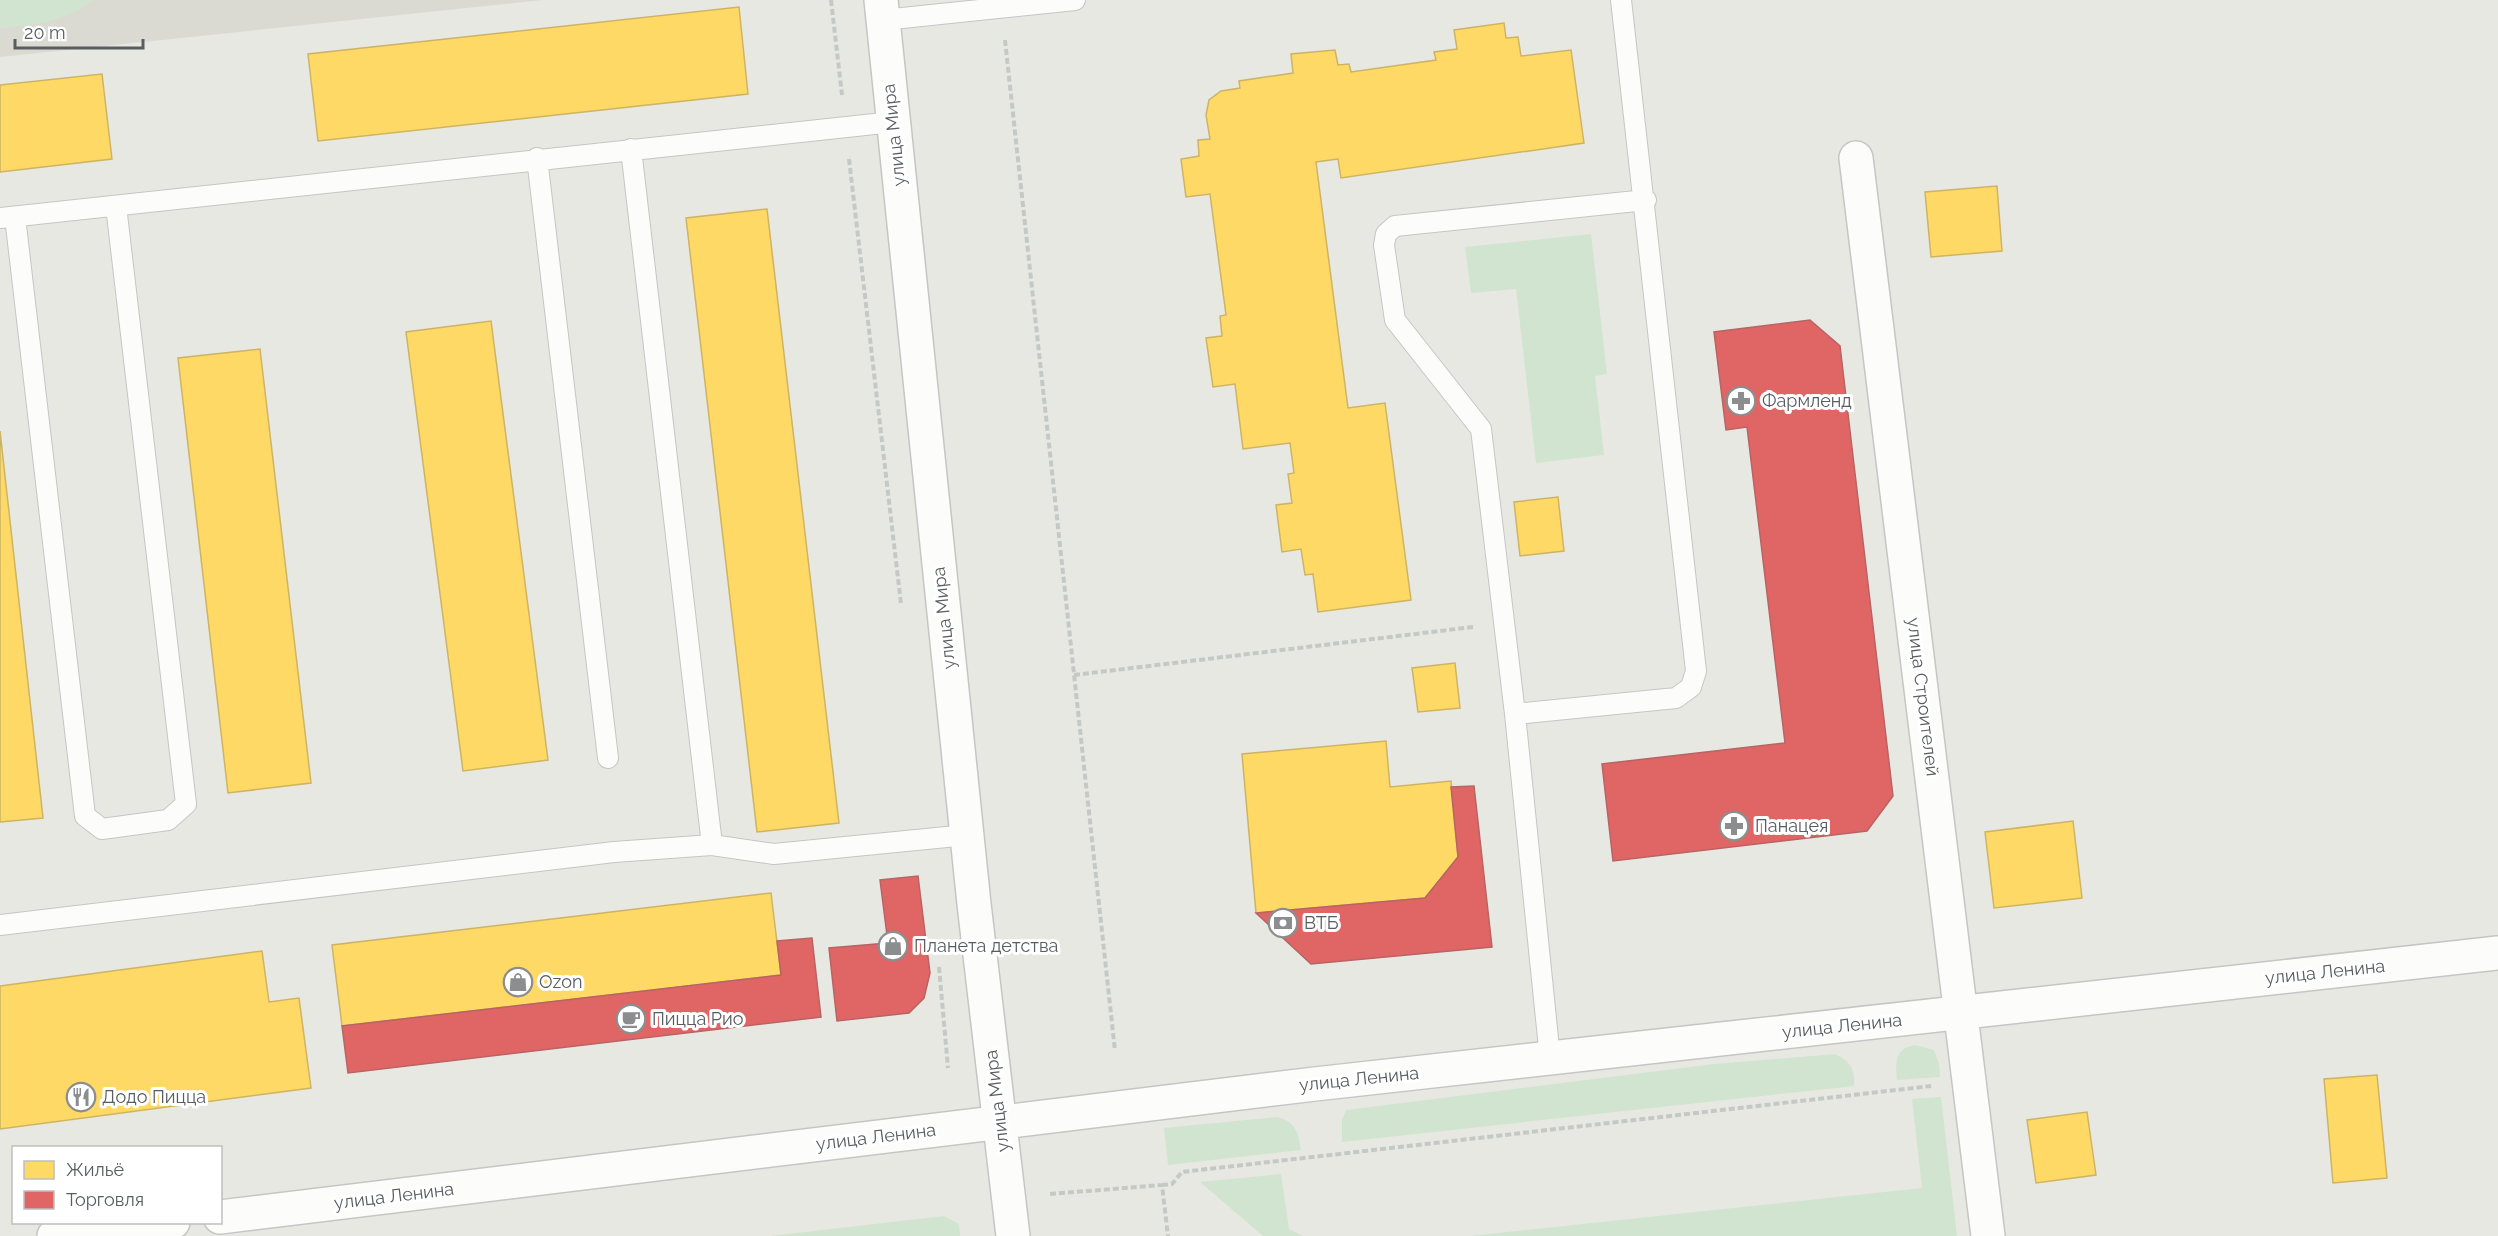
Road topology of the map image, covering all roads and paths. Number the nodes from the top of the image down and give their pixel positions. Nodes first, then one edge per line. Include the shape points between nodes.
1 (831, 0) edge
2 (1075, 0) edge
3 (1622, 0) edge
4 (1001, 8) junction
5 (882, 10) edge
6 (892, 122) junction
7 (845, 126) junction
8 (631, 149) junction
9 (537, 158) junction
10 (1856, 158) dead end
11 (1646, 200) junction
12 (116, 206) junction
13 (7, 217) edge
14 (902, 613) dead end
15 (1504, 624) junction
16 (1074, 675) junction
17 (1515, 714) junction
18 (608, 758) dead end
19 (967, 835) junction
20 (712, 845) junction
21 (0, 925) edge
22 (2498, 953) edge
23 (939, 965) dead end
24 (1962, 1013) junction
25 (1115, 1051) dead end
26 (1550, 1058) junction
27 (948, 1068) dead end
28 (1933, 1086) dead end
29 (999, 1122) junction
30 (1162, 1185) junction
31 (1050, 1194) dead end
32 (222, 1217) edge
33 (156, 1224) edge
34 (54, 1236) edge
35 (1013, 1236) edge
36 (1168, 1236) edge
37 (1988, 1236) edge

1 - 7 path
2 - 4 lane
3 - 11 lane
4 - 5 lane
4 - 16 path
5 - 6 street, улица Мира
6 - 7 lane
6 - 19 street, улица Мира
7 - 8 lane
7 - 14 path
8 - 9 lane
8 - 20 lane
9 - 12 lane
9 - 18 lane
10 - 24 street, улица Строителей
11 - 15 lane via 1395,226 1386,234 1384,245 1395,320 1481,429
11 - 17 lane via 1696,671 1691,687 1676,698
12 - 13 lane
12 - 13 lane via 186,804 168,820 102,829 85,816
15 - 16 path
15 - 17 lane
16 - 25 path
17 - 26 lane
19 - 20 lane via 774,854
19 - 29 street, улица Мира
20 - 21 lane via 614,852
22 - 24 street, улица Ленина
23 - 27 path
24 - 26 street, улица Ленина
24 - 37 street, улица Строителей
26 - 29 street, улица Ленина
28 - 30 path via 1182,1172 1172,1184
29 - 32 street, улица Ленина
29 - 35 street, улица Мира
30 - 31 path
30 - 36 path
33 - 34 street

